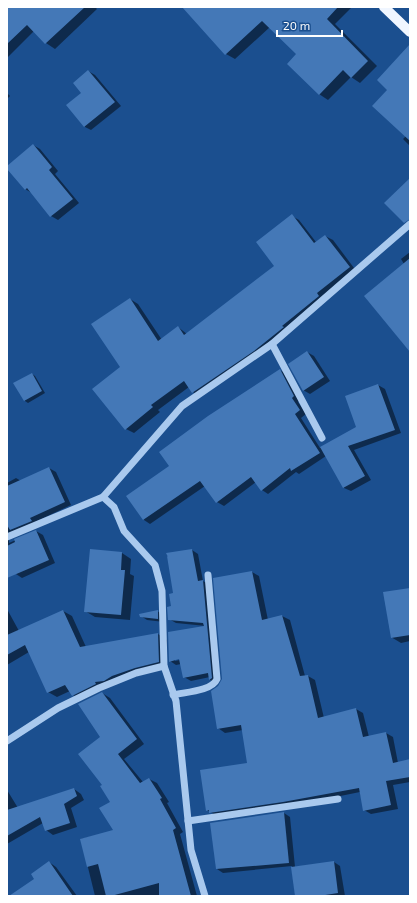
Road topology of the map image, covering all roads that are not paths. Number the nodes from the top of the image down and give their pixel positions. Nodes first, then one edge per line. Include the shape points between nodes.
1 (384, 7) edge
2 (410, 32) edge
3 (410, 224) edge
4 (272, 344) junction
5 (322, 438) dead end
6 (103, 496) junction
7 (7, 537) edge
8 (208, 575) dead end
9 (164, 666) junction
10 (173, 695) junction
11 (7, 741) edge
12 (338, 799) dead end
13 (188, 821) junction
14 (205, 896) edge

1 - 2 main road
3 - 4 street
4 - 5 street
4 - 6 street via 182,406
6 - 7 street
6 - 9 street via 114,507 124,531 155,565 162,591
8 - 10 street via 217,679 210,688
9 - 10 street
9 - 11 street via 136,673 99,688 58,708
10 - 13 street via 176,701
12 - 13 street
13 - 14 street via 191,850

